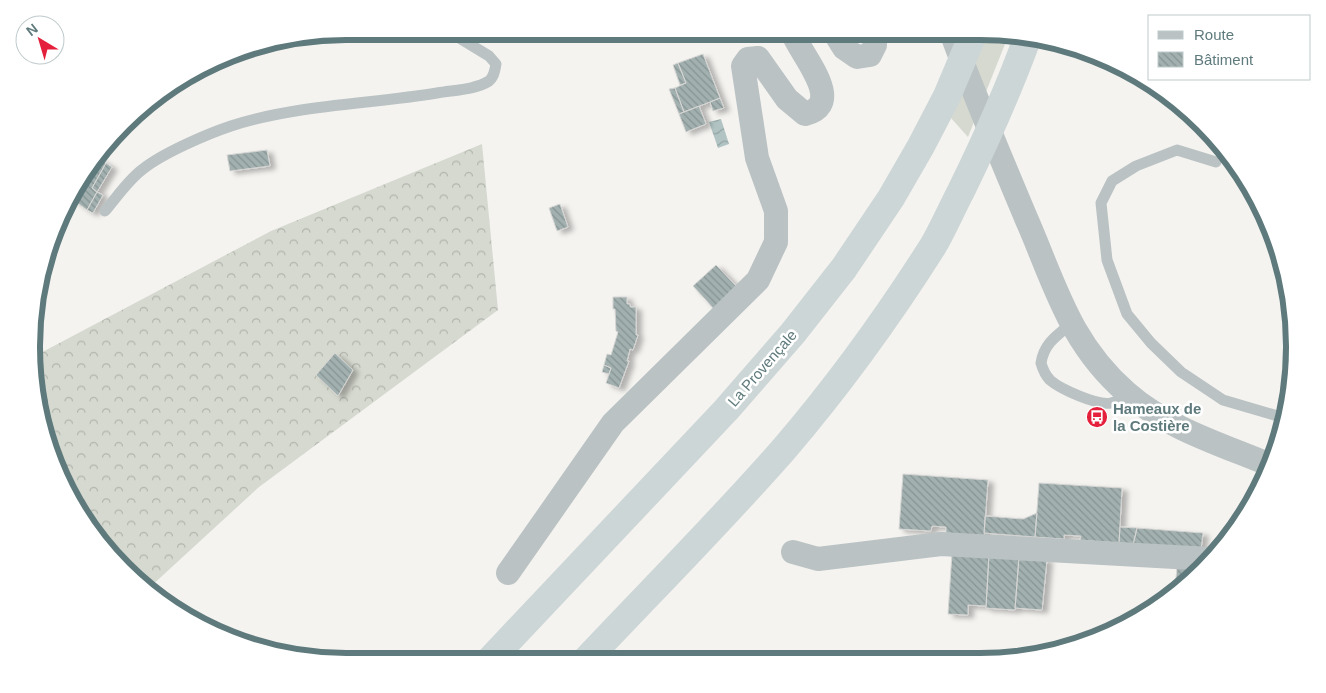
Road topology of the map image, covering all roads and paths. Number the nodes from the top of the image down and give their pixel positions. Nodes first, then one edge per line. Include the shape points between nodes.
1 (463, 40) edge
2 (796, 40) edge
3 (839, 40) edge
4 (874, 40) edge
5 (954, 40) edge
6 (971, 40) edge
7 (1025, 44) edge
8 (1216, 162) dead end
9 (105, 211) dead end
10 (1071, 324) junction
11 (1128, 394) junction
12 (1278, 416) edge
13 (1264, 462) edge
14 (792, 552) dead end
15 (1201, 558) edge
16 (508, 573) dead end
17 (498, 653) edge
18 (593, 653) edge

1 - 9 lane via 496,64 490,80 476,87 312,109 231,126 175,150 143,169
2 - 16 street via 821,85 823,99 814,112 805,114 787,99 758,58 748,59 743,66 757,158 776,211 776,242 758,280 614,423
3 - 4 street via 844,48 858,57 870,55
5 - 10 street
6 - 17 highway, La Provençale via 921,146 844,268 726,410
7 - 18 highway via 1000,107 934,245 886,316 784,448
8 - 12 lane via 1177,150 1136,166 1112,181 1101,203 1107,260 1127,314 1180,372 1223,400
10 - 11 street via 1097,362
10 - 11 lane via 1046,347 1041,363 1047,377 1084,398 1103,404 1115,402
11 - 13 street via 1161,417
14 - 15 street via 818,559 941,544

